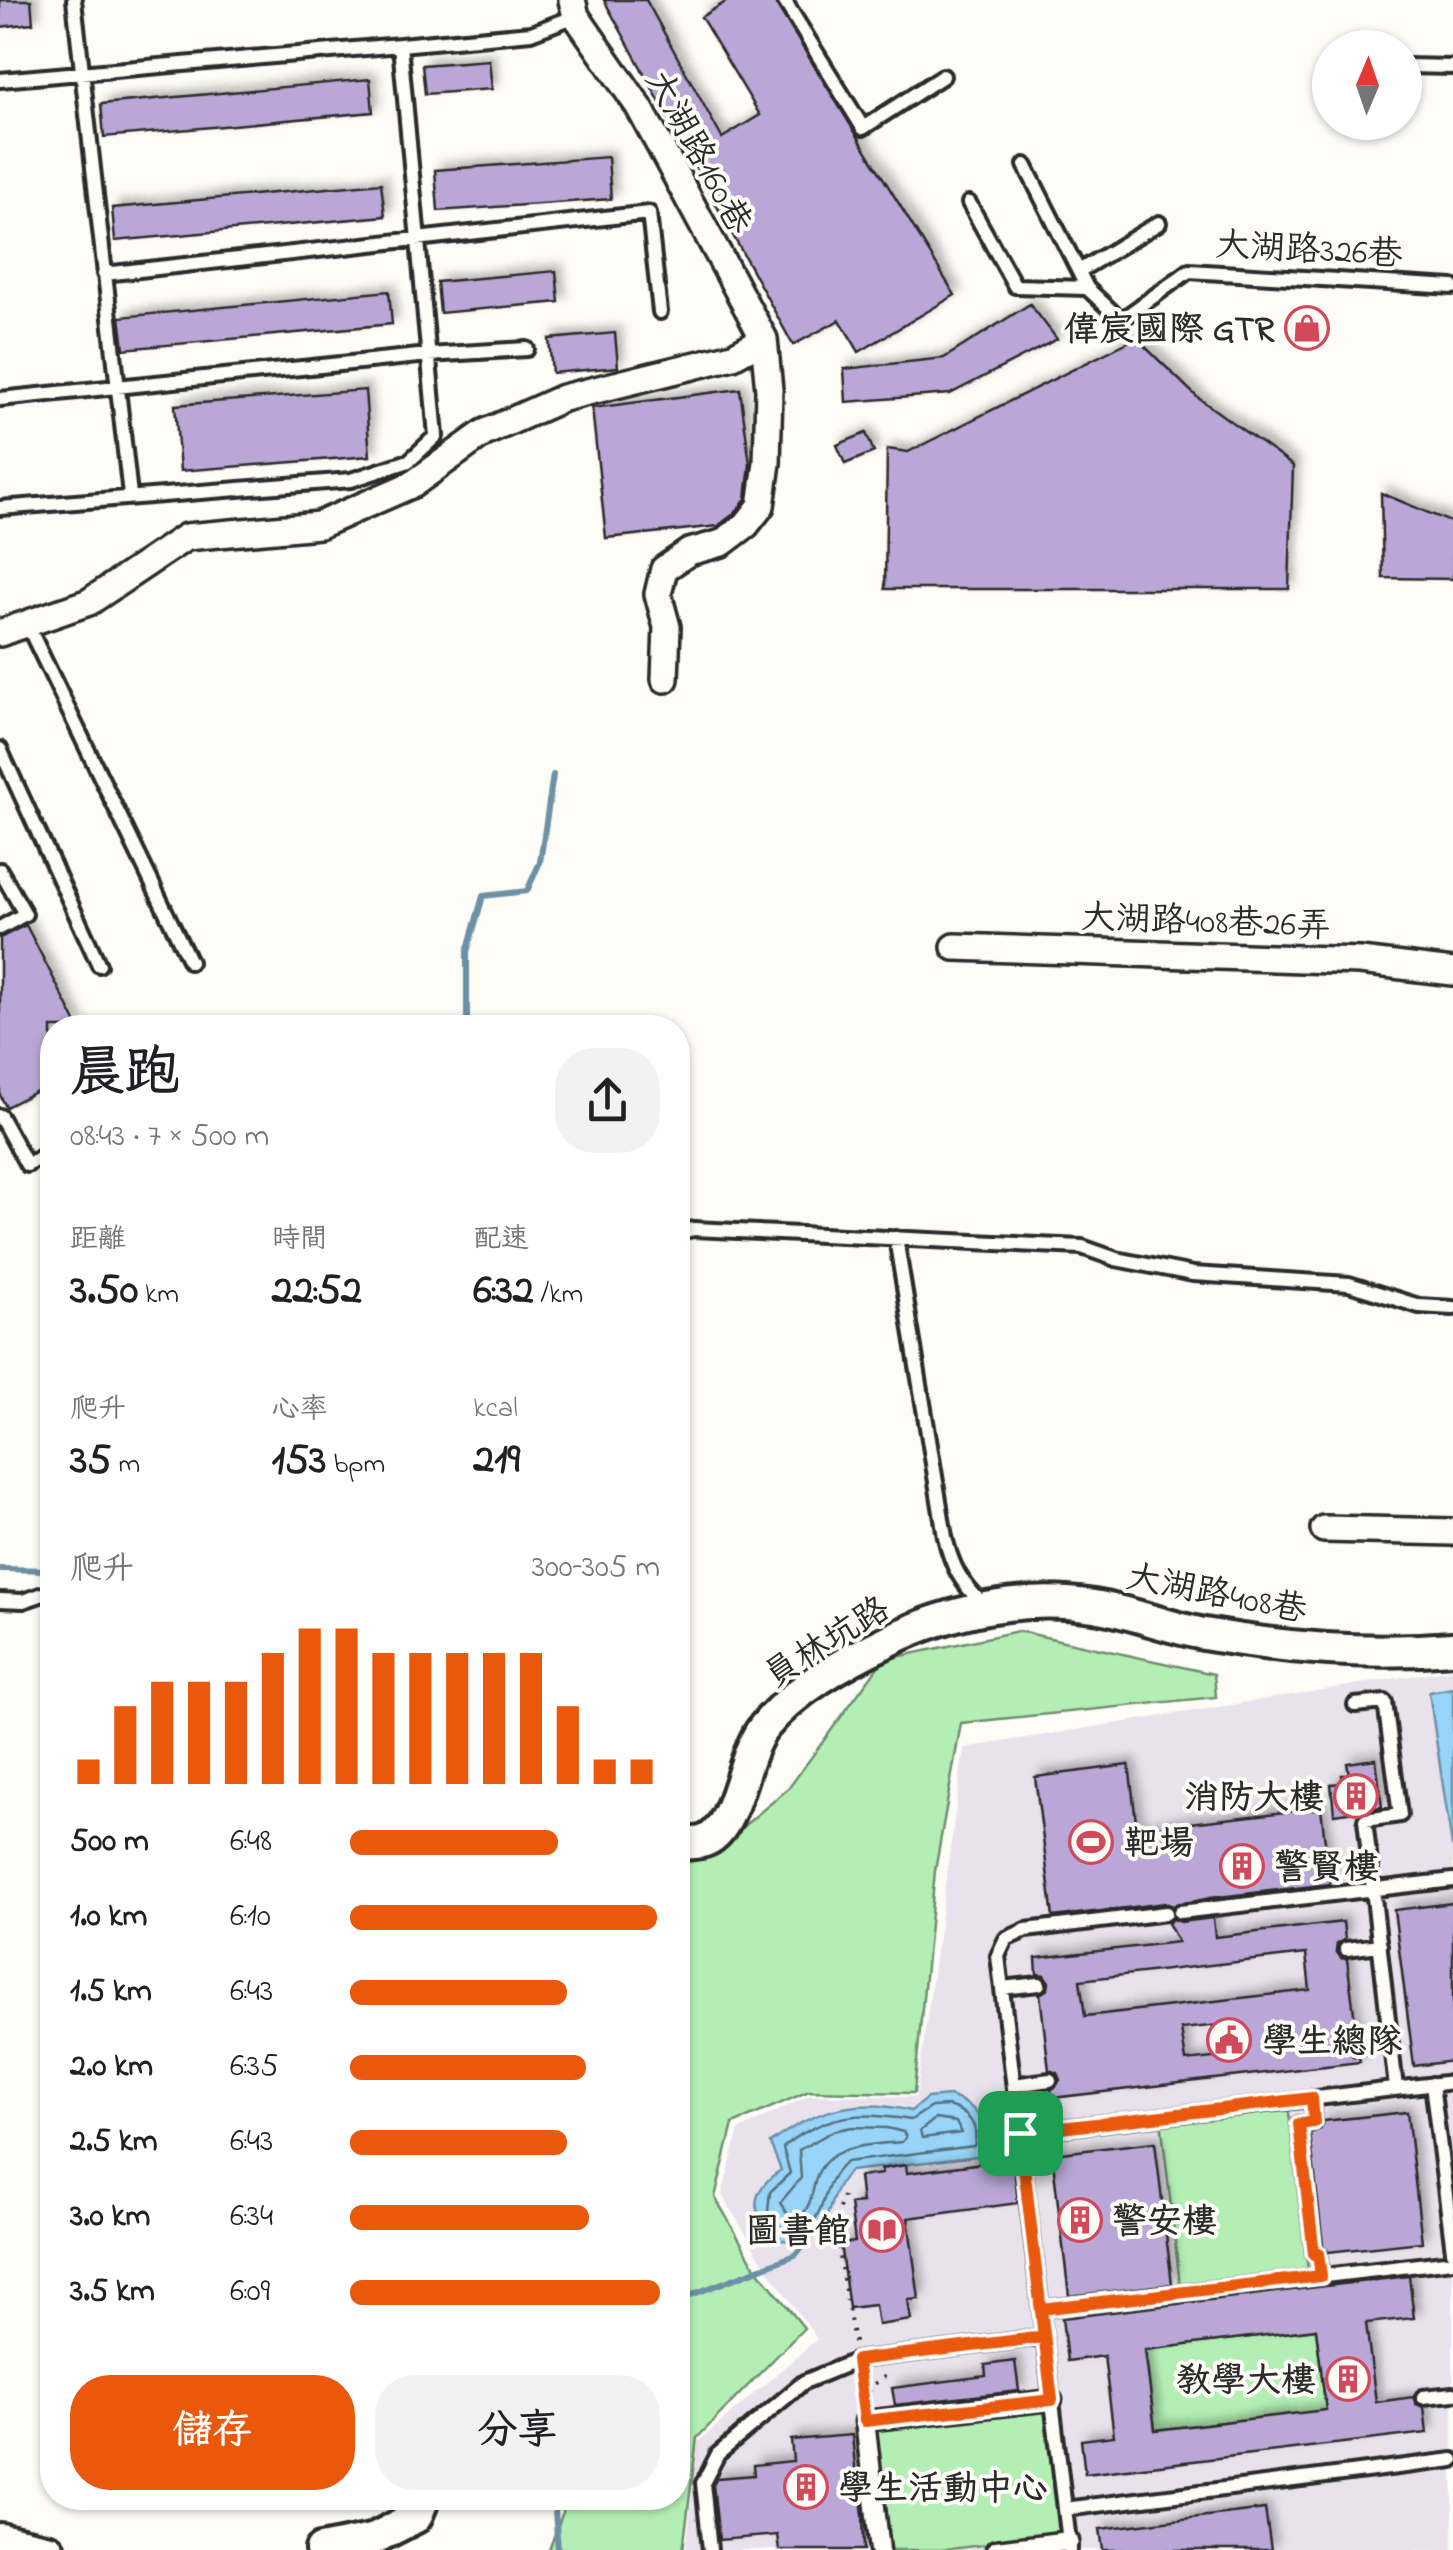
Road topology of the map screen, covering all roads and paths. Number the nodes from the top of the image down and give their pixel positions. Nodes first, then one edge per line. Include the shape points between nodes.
1 (74, 0) edge
2 (784, 0) edge
3 (574, 8) edge
4 (400, 45) junction
5 (1422, 66) edge
6 (1453, 67) edge
7 (82, 72) junction
8 (943, 76) dead end
9 (0, 80) edge
10 (1025, 165) dead end
11 (969, 203) dead end
12 (1158, 223) dead end
13 (418, 238) junction
14 (1079, 271) junction
15 (104, 274) junction
16 (1453, 286) edge
17 (1087, 288) junction
18 (660, 312) dead end
19 (764, 339) junction
20 (527, 348) dead end
21 (428, 355) junction
22 (116, 387) junction
23 (0, 399) edge
24 (130, 496) junction
25 (0, 508) edge
26 (27, 624) junction
27 (0, 633) edge
28 (665, 679) dead end
29 (0, 749) edge
30 (0, 870) edge
31 (0, 928) edge
32 (955, 947) dead end
33 (190, 962) dead end
34 (98, 965) dead end
35 (1453, 972) edge
36 (0, 1116) edge
37 (40, 1158) edge
38 (690, 1230) edge
39 (896, 1238) junction
40 (1453, 1308) edge
41 (1324, 1530) dead end
42 (1453, 1532) edge
43 (40, 1595) edge
44 (0, 1600) edge
45 (977, 1610) junction
46 (1453, 1648) edge
47 (1355, 1705) dead end
48 (690, 1843) edge
49 (1453, 1880) edge
50 (1374, 1889) junction
51 (1380, 1945) junction
52 (1346, 1949) dead end
53 (1038, 1984) dead end
54 (1002, 1988) junction
55 (1391, 2044) junction
56 (1358, 2048) dead end
57 (1050, 2080) dead end
58 (1453, 2082) edge
59 (1432, 2084) junction
60 (1014, 2085) junction
61 (1396, 2088) junction
62 (1312, 2098) junction
63 (1020, 2133) junction
64 (843, 2196) dead end
65 (1453, 2251) edge
66 (1453, 2261) edge
67 (1321, 2276) junction
68 (1041, 2309) junction
69 (1044, 2337) junction
70 (857, 2360) junction
71 (899, 2370) dead end
72 (1453, 2394) edge
73 (1423, 2397) dead end
74 (1052, 2400) junction
75 (1453, 2460) edge
76 (1065, 2508) junction
77 (419, 2510) edge
78 (0, 2538) edge
79 (1069, 2545) edge
80 (49, 2550) edge
81 (322, 2550) edge
82 (710, 2550) edge
83 (880, 2550) edge
84 (996, 2550) edge

1 - 7 lane
2 - 8 lane via 863,128
3 - 4 lane via 531,33
3 - 19 street, 大湖路160巷 via 639,107
4 - 7 lane
4 - 13 lane
5 - 6 lane
7 - 9 lane
7 - 15 lane
10 - 14 lane, 大湖路326巷
11 - 17 lane via 1015,286
12 - 14 lane
13 - 15 lane
13 - 18 lane via 649,213
13 - 21 lane
14 - 17 lane, 大湖路326巷
15 - 22 lane
16 - 17 lane, 大湖路326巷 via 1190,271 1121,320
19 - 26 street via 732,356 563,398 484,433 412,484 319,525 186,538 89,602
19 - 28 street via 770,390 761,506 722,544 688,552 664,569 658,594 667,627
20 - 21 lane
21 - 22 lane
21 - 24 lane via 436,436 410,462 351,480
22 - 23 lane
22 - 24 lane
24 - 25 lane
26 - 27 street
26 - 33 lane
29 - 34 lane
30 - 31 lane via 25,914
32 - 35 street, 大湖路408巷26弄 via 1360,961
36 - 37 lane via 27,1165
38 - 39 lane
39 - 40 lane via 1082,1247 1193,1274 1349,1284 1418,1306
39 - 45 lane via 952,1568
41 - 42 street
43 - 44 lane
45 - 46 street, 大湖路408巷 via 1092,1606 1201,1634 1300,1648
45 - 48 street, 員林坑路 via 884,1642 794,1697 754,1743 718,1833
47 - 50 lane via 1385,1702 1400,1815 1365,1820
49 - 50 lane
50 - 51 lane
50 - 54 lane via 1015,1933 998,1956
51 - 52 lane
51 - 55 lane
53 - 54 lane
54 - 60 lane
55 - 56 lane
55 - 61 lane
57 - 60 lane
58 - 59 lane
59 - 61 lane
59 - 65 lane
60 - 63 lane
61 - 62 lane
62 - 63 lane
62 - 67 lane via 1314,2122 1299,2124
63 - 68 lane
64 - 70 path via 836,2239
66 - 67 lane
67 - 68 lane
68 - 69 lane
69 - 70 lane
69 - 74 lane
70 - 71 path via 864,2406 871,2386
70 - 82 lane via 804,2382 718,2454 703,2483
72 - 73 lane
74 - 76 lane
74 - 83 street via 865,2421
75 - 76 lane
76 - 79 lane
77 - 81 street via 371,2540
78 - 80 street
79 - 84 street

